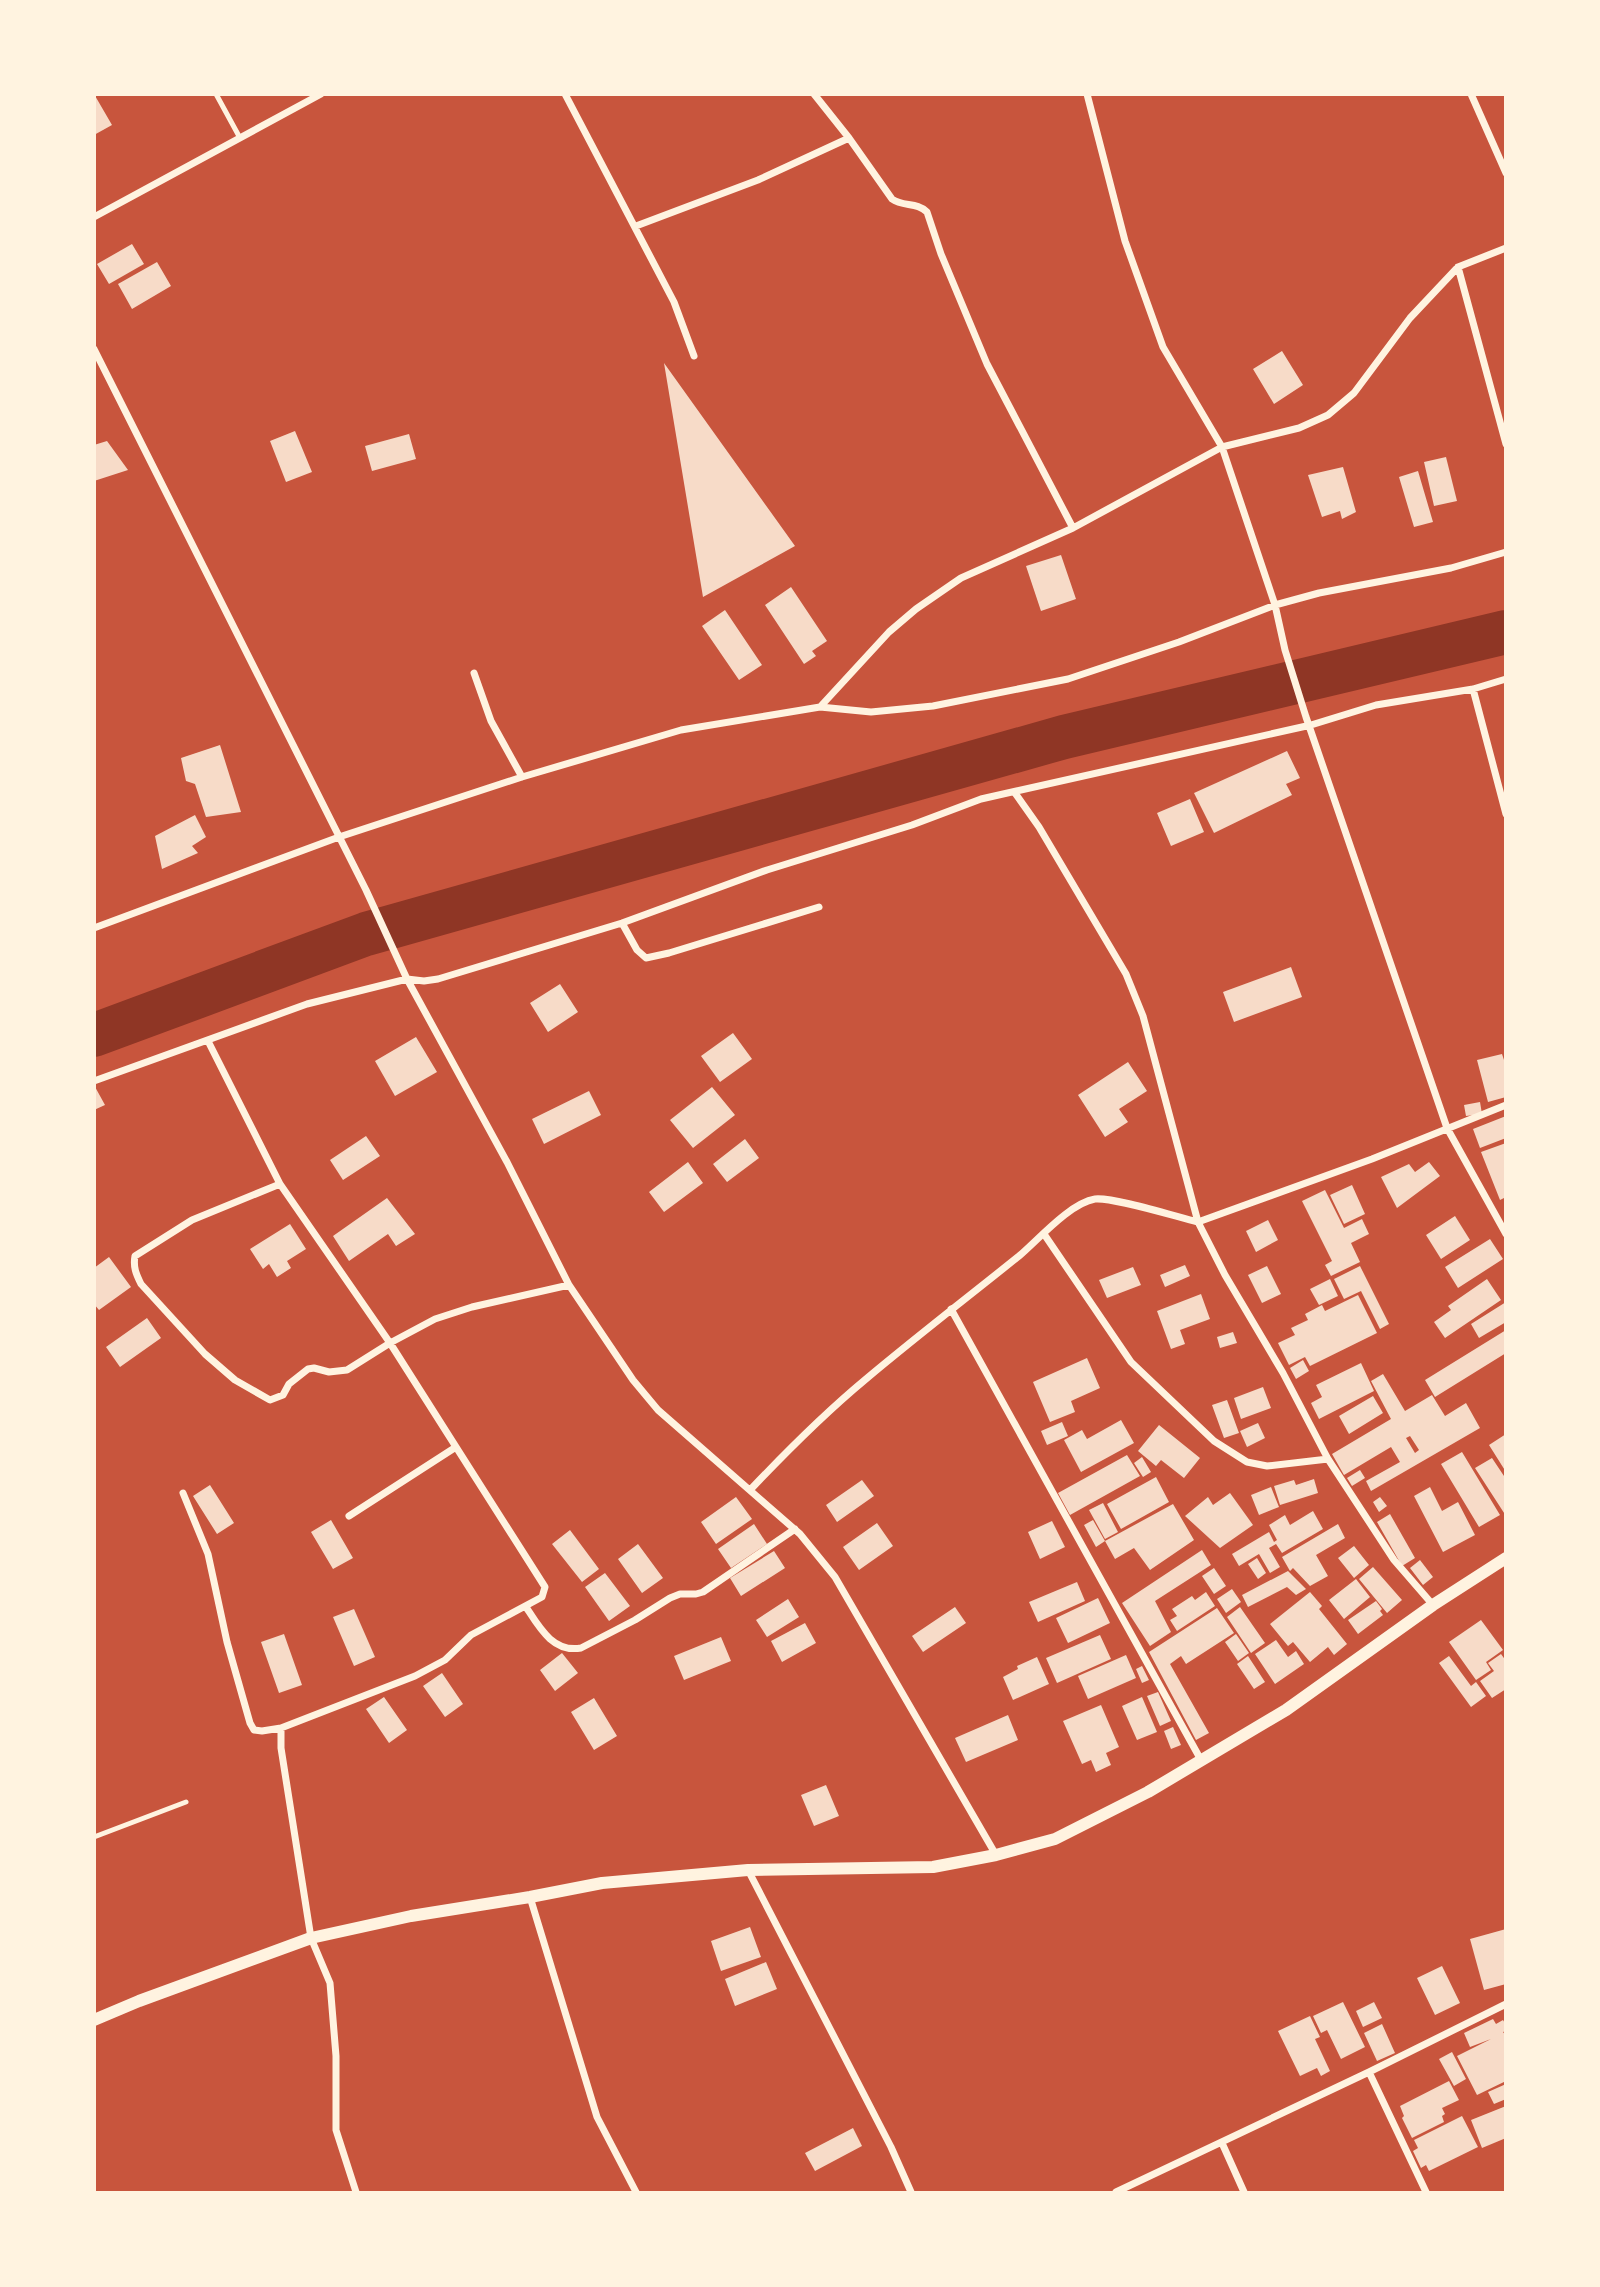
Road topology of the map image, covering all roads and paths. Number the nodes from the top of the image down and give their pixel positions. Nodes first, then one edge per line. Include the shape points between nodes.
1 (216, 94) edge
2 (321, 94) edge
3 (565, 94) edge
4 (814, 94) edge
5 (1087, 94) edge
6 (1471, 94) edge
7 (240, 138) junction
8 (849, 138) junction
9 (1506, 173) edge
10 (94, 216) edge
11 (636, 226) junction
12 (1506, 248) edge
13 (1458, 267) junction
14 (94, 349) edge
15 (694, 356) dead end
16 (1506, 443) edge
17 (1222, 447) junction
18 (1073, 528) junction
19 (1506, 552) edge
20 (1275, 606) junction
21 (474, 673) dead end
22 (1506, 680) edge
23 (1473, 689) junction
24 (820, 707) junction
25 (1311, 725) junction
26 (522, 777) junction
27 (1015, 793) junction
28 (1506, 814) edge
29 (339, 837) junction
30 (819, 907) dead end
31 (622, 923) junction
32 (94, 928) edge
33 (407, 979) junction
34 (208, 1041) junction
35 (94, 1081) edge
36 (1506, 1105) edge
37 (1447, 1128) junction
38 (280, 1184) junction
39 (1199, 1222) junction
40 (1044, 1234) junction
41 (1506, 1234) edge
42 (569, 1285) junction
43 (951, 1309) junction
44 (390, 1343) junction
45 (456, 1447) junction
46 (1328, 1459) junction
47 (751, 1489) junction
48 (183, 1493) dead end
49 (349, 1516) dead end
50 (795, 1529) junction
51 (1506, 1558) edge
52 (1433, 1605) junction
53 (526, 1607) junction
54 (281, 1728) junction
55 (1201, 1760) junction
56 (186, 1802) dead end
57 (94, 1837) edge
58 (996, 1855) junction
59 (748, 1870) junction
60 (530, 1897) junction
61 (311, 1938) junction
62 (1506, 2004) edge
63 (94, 2020) edge
64 (1369, 2072) junction
65 (1222, 2143) junction
66 (356, 2193) edge
67 (636, 2193) edge
68 (911, 2193) edge
69 (1116, 2193) edge
70 (1244, 2193) edge
71 (1426, 2193) edge

1 - 7 lane
2 - 7 street
3 - 11 street
4 - 8 street
5 - 17 street via 1125,241 1163,347
6 - 9 street
7 - 10 street
8 - 11 street via 758,180
8 - 18 street via 892,199 927,212 987,364
11 - 15 street via 674,302
12 - 13 street
13 - 16 street
13 - 17 street via 1410,318 1354,393 1328,415 1299,428
14 - 29 street
17 - 18 street
17 - 20 street
18 - 24 street via 944,588 890,632
19 - 20 street
20 - 24 street via 1068,679 933,706 871,712
20 - 25 street
21 - 26 street via 491,720
22 - 23 street
23 - 25 street via 1376,705
23 - 28 street
24 - 26 street via 681,730
25 - 27 street
25 - 37 street
26 - 29 street
27 - 31 street via 981,799
27 - 39 street via 1126,974 1143,1016
29 - 32 street
29 - 33 street
30 - 31 street via 646,958
31 - 33 street via 438,979
33 - 34 street via 307,1004
33 - 42 street
34 - 35 street
34 - 38 street
36 - 37 street
37 - 39 street
37 - 41 street
38 - 44 street
38 - 44 street via 192,1220 155,1241 135,1256 134,1270 141,1284 205,1354 235,1380 270,1400 283,1395 308,1369 347,1370
39 - 40 street via 1097,1199 1069,1212
39 - 46 street
40 - 43 street
40 - 46 street via 1131,1362 1214,1441 1247,1462 1268,1466
42 - 44 street via 472,1307 435,1319
42 - 47 street via 658,1410
43 - 47 street via 863,1381
43 - 55 street
44 - 45 street
45 - 49 street
45 - 53 street via 545,1587 542,1597
46 - 52 street via 1394,1560
47 - 50 street
48 - 54 street via 208,1554 250,1723 254,1730
50 - 53 street via 702,1592 670,1598 581,1648 571,1650 556,1644
50 - 58 street via 835,1577
51 - 52 street
52 - 55 street via 1286,1710
53 - 54 street via 471,1635 445,1660 415,1676
54 - 61 street
55 - 58 street via 1055,1839
56 - 57 lane
58 - 59 street via 933,1867
59 - 60 street via 602,1883
59 - 68 street
60 - 61 street
60 - 67 street via 597,2117
61 - 63 street
61 - 66 street via 330,1983 336,2130
62 - 64 street
64 - 65 street
64 - 71 street
65 - 69 street
65 - 70 street

